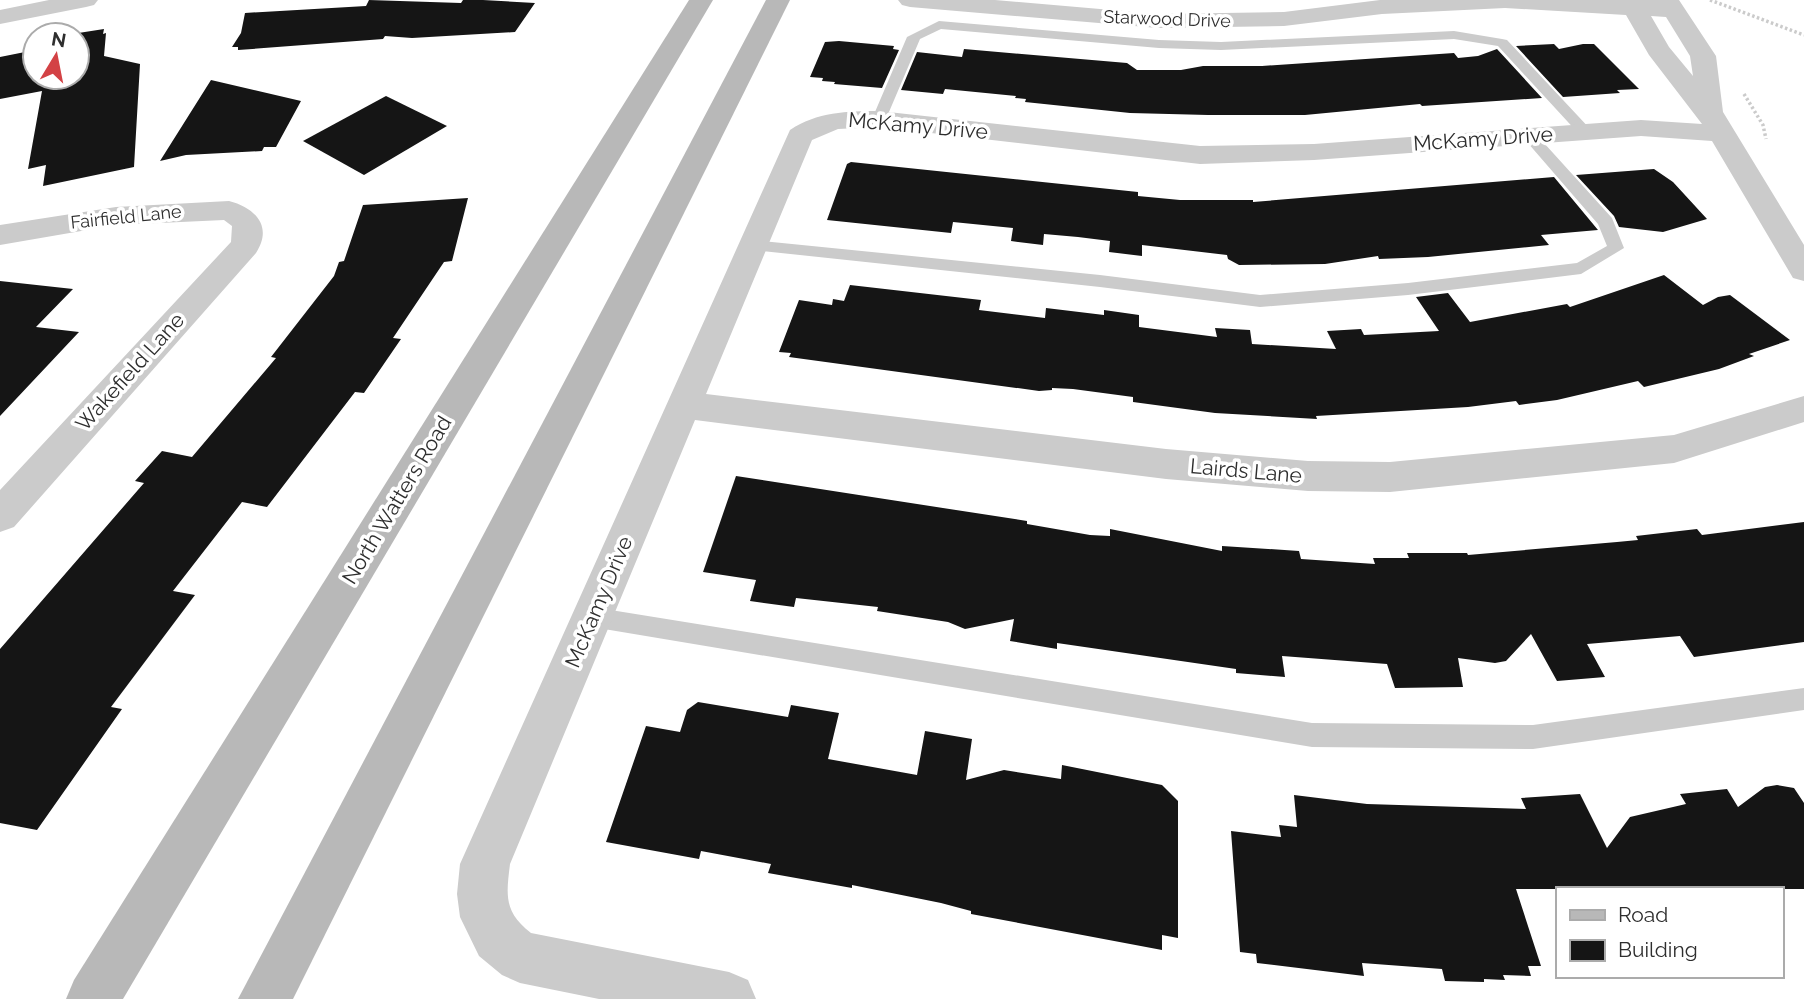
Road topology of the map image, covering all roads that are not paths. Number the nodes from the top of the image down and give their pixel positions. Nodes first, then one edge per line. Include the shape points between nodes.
1 (86, 0) edge
2 (701, 0) edge
3 (778, 0) edge
4 (909, 0) edge
5 (1287, 0) edge
6 (1632, 4) edge
7 (40, 5) edge
8 (1670, 5) edge
9 (1382, 7) junction
10 (0, 17) edge
11 (879, 119) junction
12 (1714, 123) junction
13 (1584, 131) junction
14 (1529, 135) junction
15 (249, 224) joint
16 (0, 235) edge
17 (753, 245) junction
18 (1804, 271) edge
19 (684, 405) junction
20 (1804, 409) edge
21 (0, 516) edge
22 (592, 618) junction
23 (1804, 699) edge
24 (93, 999) edge
25 (265, 999) edge
26 (729, 999) edge

1 - 7 street
2 - 24 main road, North Watters Road
3 - 25 main road
4 - 9 street, Starwood Drive via 1158,21 1284,19
5 - 9 street, Starwood Drive
6 - 8 street, Starwood Drive
6 - 9 street, Starwood Drive via 1504,1
6 - 12 street via 1658,50
7 - 10 street
8 - 12 street via 1703,56
11 - 13 lane via 915,37 939,25 1221,46 1454,35 1502,43
11 - 14 street, McKamy Drive via 1200,155 1314,152
11 - 17 street, McKamy Drive via 824,122 800,136
12 - 13 street, McKamy Drive
12 - 18 street
13 - 14 street, McKamy Drive
14 - 17 lane via 1606,222 1616,248 1581,268 1260,301
15 - 16 street, Fairfield Lane via 229,210 174,211
15 - 21 street, Wakefield Lane via 245,246
17 - 19 street, McKamy Drive
19 - 20 street, Lairds Lane via 1166,464 1308,476 1390,477 1674,449
19 - 22 street, McKamy Drive
22 - 23 lane via 1312,735 1533,737
22 - 26 street, McKamy Drive via 485,864 480,892 485,919 498,942 520,957

